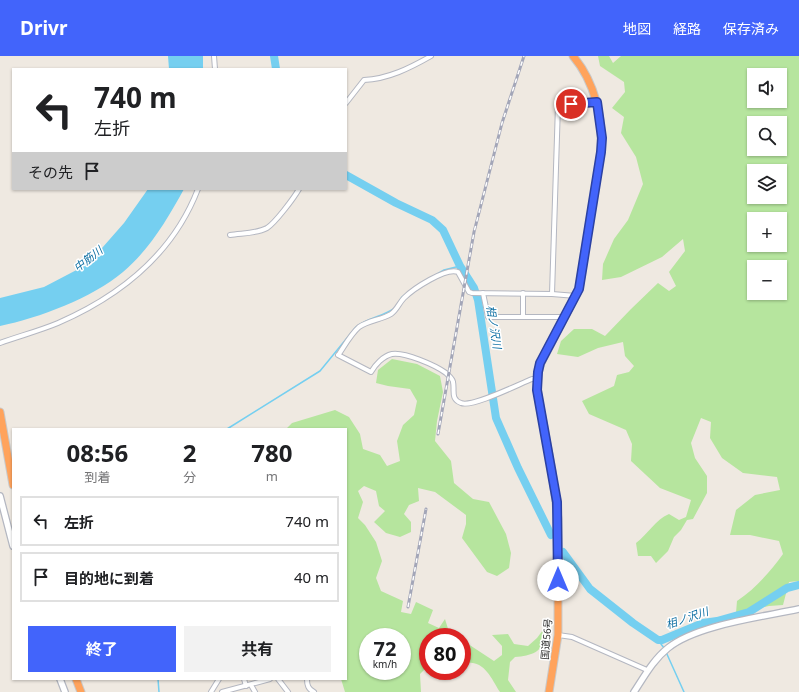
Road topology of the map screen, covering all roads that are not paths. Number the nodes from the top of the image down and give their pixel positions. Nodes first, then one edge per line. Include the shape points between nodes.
1 (214, 56) edge
2 (431, 56) edge
3 (573, 56) edge
4 (215, 68) edge
5 (347, 101) edge
6 (597, 102) junction
7 (198, 190) edge
8 (298, 190) edge
9 (230, 235) dead end
10 (481, 293) junction
11 (523, 294) junction
12 (552, 294) junction
13 (576, 296) junction
14 (523, 317) junction
15 (564, 319) junction
16 (0, 343) edge
17 (537, 379) junction
18 (0, 412) edge
19 (12, 479) edge
20 (0, 496) edge
21 (12, 542) edge
22 (799, 609) edge
23 (558, 635) junction
24 (647, 670) junction
25 (60, 680) edge
26 (76, 680) edge
27 (218, 680) edge
28 (245, 680) edge
29 (266, 680) edge
30 (279, 680) edge
31 (307, 680) edge
32 (248, 685) junction
33 (65, 692) edge
34 (81, 692) edge
35 (210, 692) edge
36 (223, 692) edge
37 (255, 692) edge
38 (288, 692) edge
39 (314, 692) edge
40 (550, 692) edge
41 (634, 692) edge

1 - 4 street
2 - 5 street via 390,76 364,80
3 - 6 highway, 国道56号 via 584,71
6 - 12 street via 558,105
6 - 13 highway, 国道56号 via 602,138 601,152 581,280
7 - 16 street via 192,205 166,244 152,261 122,286 70,317
8 - 9 street via 266,228
10 - 11 street
10 - 14 street via 488,317
10 - 17 street via 469,292 458,272 448,271 404,298 390,314 359,327 338,354 371,372 375,365 392,354 432,365 452,379 453,394 460,404 477,402
11 - 12 street
11 - 14 street
12 - 13 street
13 - 15 highway, 国道56号
14 - 15 street
15 - 17 highway, 国道56号 via 540,363
17 - 23 highway, 国道56号 via 557,502
18 - 19 highway
20 - 21 street
22 - 24 street via 696,633 666,650
23 - 24 street via 572,637
23 - 40 highway, 国道56号
24 - 41 street
25 - 33 street
26 - 34 highway
27 - 35 street
28 - 32 street
29 - 32 street
30 - 38 street
31 - 39 street via 310,690
32 - 36 street
32 - 37 street

